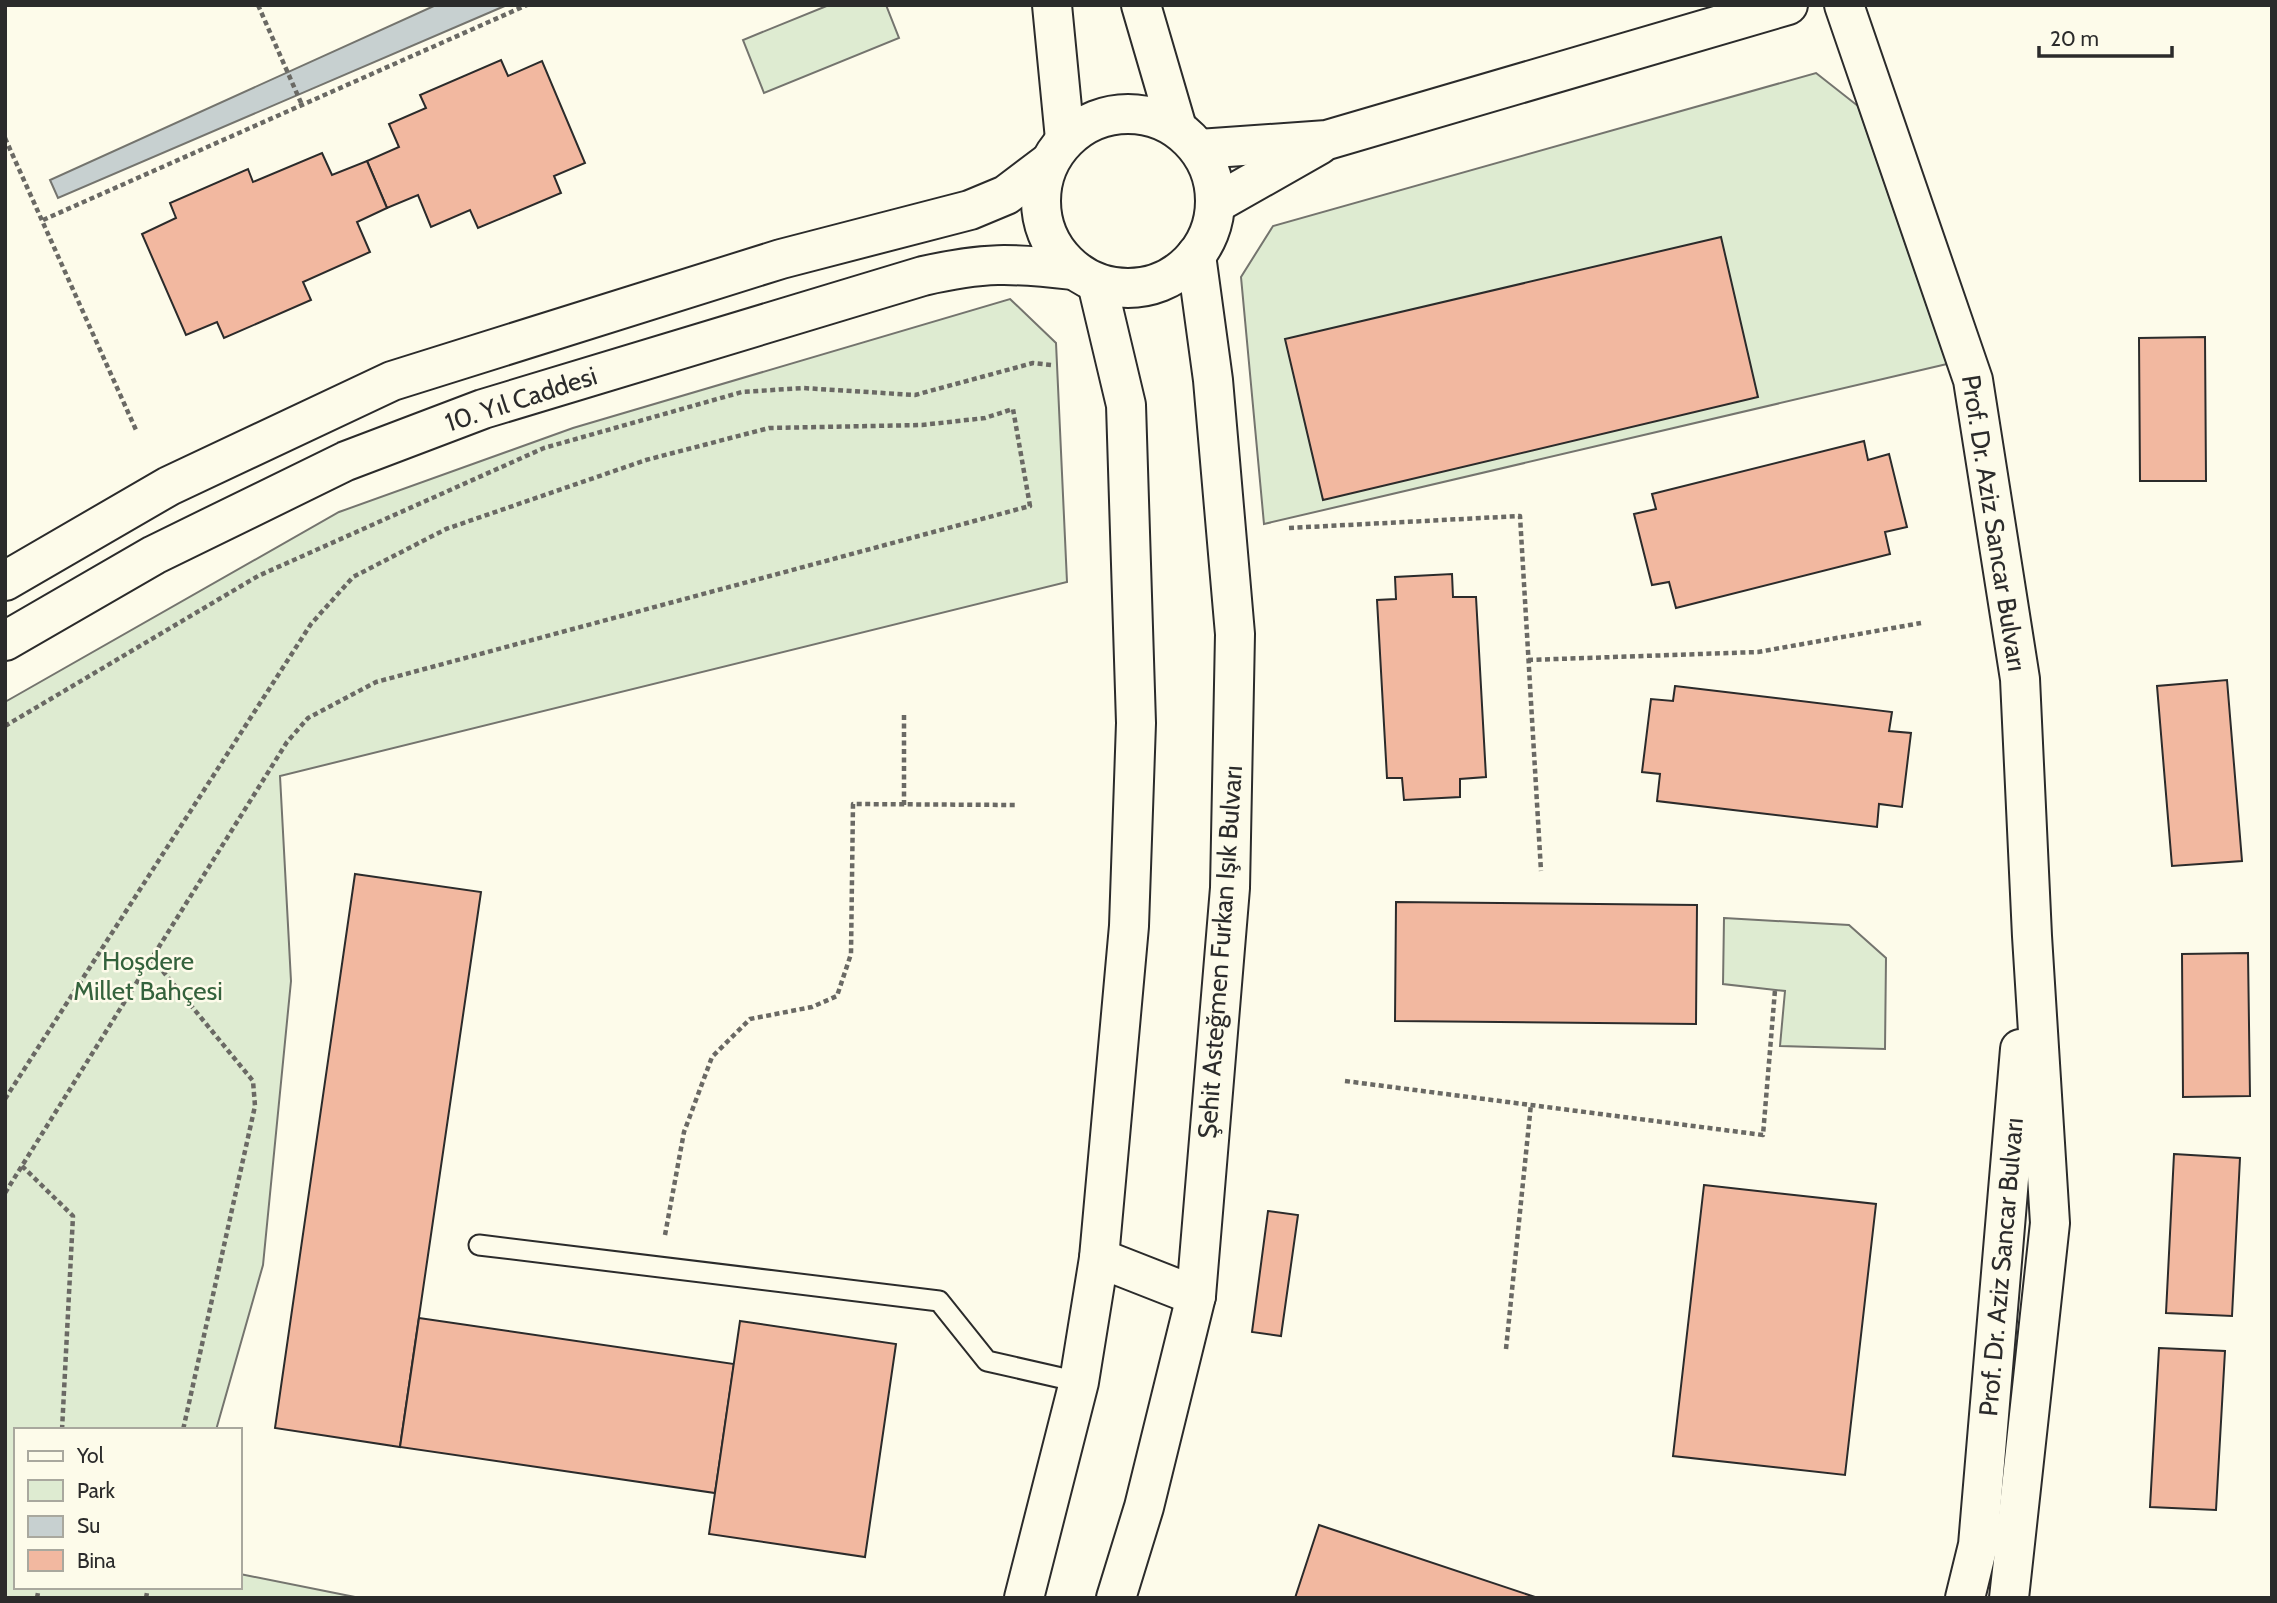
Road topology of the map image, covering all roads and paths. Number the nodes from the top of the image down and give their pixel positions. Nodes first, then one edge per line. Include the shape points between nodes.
1 (258, 5) edge
2 (527, 5) edge
3 (1052, 5) edge
4 (1141, 5) edge
5 (1788, 5) edge
6 (1844, 5) edge
7 (302, 105) junction
8 (5, 138) edge
9 (1188, 138) junction
10 (1327, 140) junction
11 (1056, 152) junction
12 (1215, 204) junction
13 (43, 220) junction
14 (1196, 255) junction
15 (1085, 277) junction
16 (1051, 365) dead end
17 (136, 430) dead end
18 (1289, 528) dead end
19 (5, 581) edge
20 (1921, 623) dead end
21 (5, 641) edge
22 (1528, 660) junction
23 (904, 715) dead end
24 (5, 726) edge
25 (904, 805) junction
26 (1016, 805) dead end
27 (1541, 871) dead end
28 (2032, 936) junction
29 (152, 958) junction
30 (1775, 990) dead end
31 (1345, 1081) dead end
32 (5, 1099) edge
33 (1531, 1104) junction
34 (22, 1166) junction
35 (5, 1193) edge
36 (479, 1245) dead end
37 (1099, 1258) junction
38 (659, 1267) junction
39 (1196, 1296) junction
40 (1506, 1349) dead end
41 (1079, 1382) junction
42 (62, 1428) edge
43 (183, 1428) edge
44 (1024, 1598) edge
45 (1115, 1598) edge
46 (1965, 1598) edge
47 (2009, 1598) edge

1 - 7 path
2 - 7 path
3 - 11 street
4 - 9 street
5 - 10 street
6 - 28 street, Prof. Dr. Aziz Sancar Bulvarı via 1973,380 2020,679
7 - 13 path
8 - 13 path
9 - 10 street
9 - 11 street via 1149,115 1118,113 1089,121
9 - 12 street via 1212,177
10 - 12 street
11 - 15 street via 1040,194 1043,225 1055,250
11 - 19 street via 1006,195 970,210 780,259 392,381 169,485
12 - 14 street via 1210,231
13 - 17 path
14 - 15 street via 1176,274 1152,285 1125,289
14 - 39 street, Şehit Asteğmen Furkan Işık Bulvarı via 1213,380 1235,634 1230,888
15 - 21 street, 10. Yıl Caddesi via 1011,262 974,264 483,409 334,467 154,555
15 - 37 street via 1126,405 1136,723 1129,926
16 - 24 path via 1033,363 915,395 803,388 742,392 544,448 258,576
18 - 22 path via 1520,516
20 - 22 path via 1758,652
22 - 27 path
23 - 25 path
25 - 26 path
25 - 38 path via 853,804 850,954 837,996 812,1007 750,1019 712,1057 684,1132
28 - 46 street, Prof. Dr. Aziz Sancar Bulvarı via 1978,1545
28 - 47 street, Prof. Dr. Aziz Sancar Bulvarı via 2050,1223
29 - 32 path via 287,742 308,718 376,682 1030,506 1013,409 985,418 922,425 769,428 646,460 446,529 354,577 311,624
29 - 34 path
29 - 43 path via 253,1081 255,1106
30 - 33 path via 1763,1135
31 - 33 path
33 - 40 path
34 - 35 path
34 - 42 path via 73,1216
36 - 38 lane
37 - 39 street
37 - 41 street
38 - 41 lane via 939,1301 987,1362
39 - 45 street, Şehit Asteğmen Furkan Işık Bulvarı via 1144,1507
41 - 44 street

